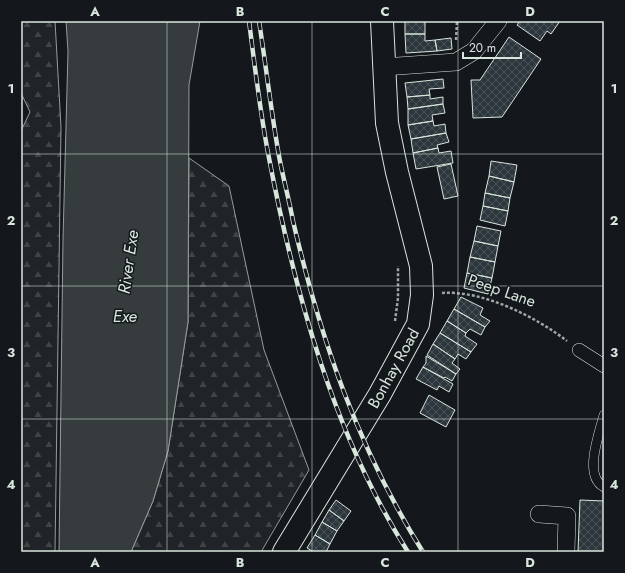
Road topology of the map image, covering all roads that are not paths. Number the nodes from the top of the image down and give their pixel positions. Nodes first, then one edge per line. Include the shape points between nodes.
1 (382, 21) edge
2 (498, 21) edge
3 (383, 67) junction
4 (579, 350) road end
5 (604, 366) edge
6 (604, 415) edge
7 (604, 487) edge
8 (539, 514) dead end
9 (284, 552) edge
10 (566, 552) edge

1 - 3 highway, Bonhay Road
2 - 3 street via 474,51 456,62
3 - 9 highway, Bonhay Road via 387,123 421,266 422,295 418,324 398,362
4 - 5 street
6 - 7 lane via 593,462 595,478
8 - 10 street via 567,516

